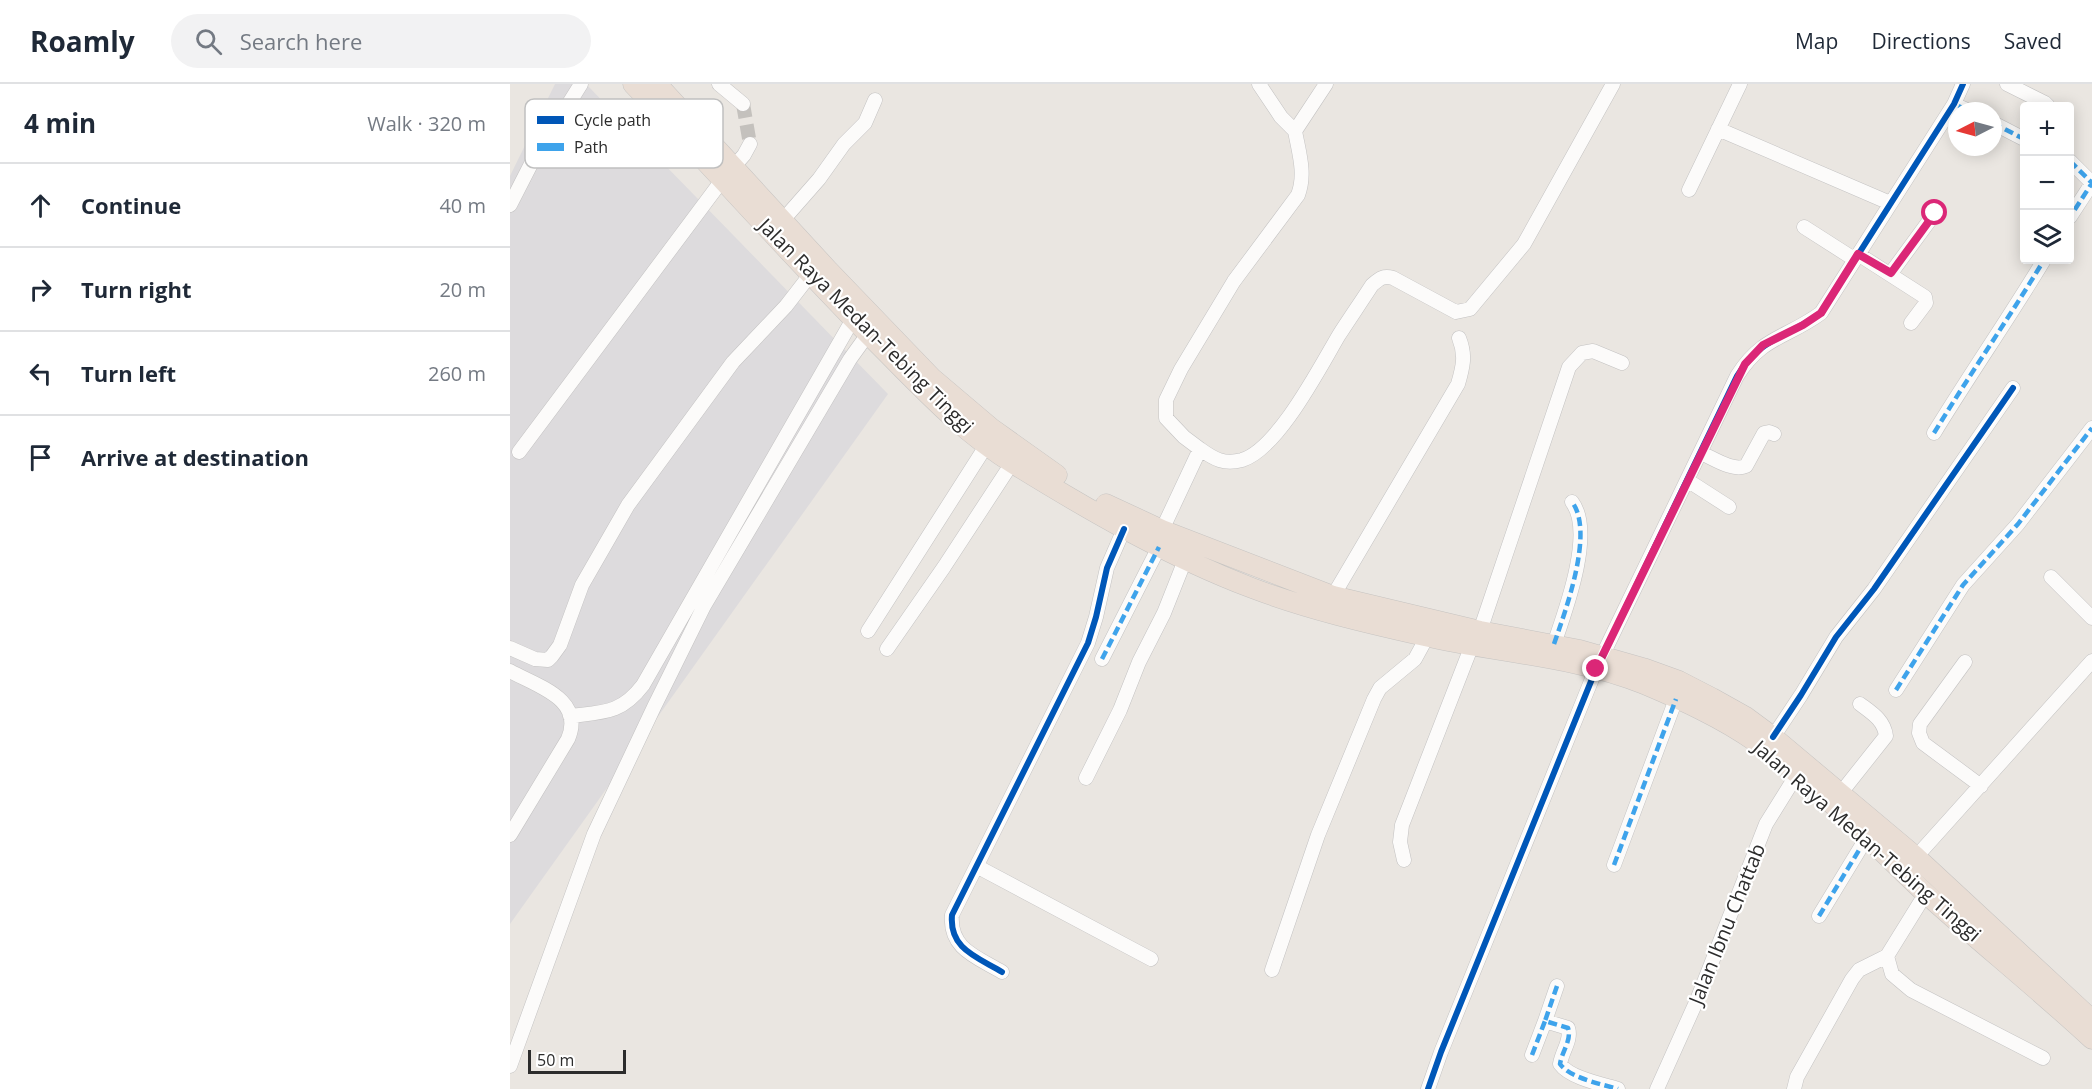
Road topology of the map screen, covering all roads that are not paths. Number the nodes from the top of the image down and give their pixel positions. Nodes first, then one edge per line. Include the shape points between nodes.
1 (581, 84) edge
2 (633, 84) edge
3 (657, 84) edge
4 (719, 84) edge
5 (1259, 84) edge
6 (1326, 84) edge
7 (1613, 84) edge
8 (1740, 84) edge
9 (1963, 84) edge
10 (2007, 84) edge
11 (572, 99) edge
12 (649, 99) edge
13 (669, 99) edge
14 (875, 100) dead end
15 (1955, 102) edge
16 (2043, 102) edge
17 (743, 104) tunnel mouth
18 (1948, 113) edge
19 (2002, 128) edge
20 (1718, 129) junction
21 (1295, 131) junction
22 (2020, 136) edge
23 (750, 144) dead end
24 (2074, 165) edge
25 (723, 167) edge
26 (529, 168) edge
27 (723, 168) edge
28 (728, 173) junction
29 (2092, 183) edge
30 (1689, 190) dead end
31 (1890, 203) junction
32 (510, 205) edge
33 (2074, 211) edge
34 (1935, 213) dead end
35 (783, 220) junction
36 (1804, 227) dead end
37 (1856, 256) junction
38 (2042, 264) edge
39 (1891, 273) junction
40 (810, 275) junction
41 (853, 319) junction
42 (1911, 323) dead end
43 (868, 334) junction
44 (1459, 338) dead end
45 (1622, 363) dead end
46 (2013, 388) dead end
47 (2092, 428) edge
48 (1934, 433) dead end
49 (1774, 434) dead end
50 (986, 446) junction
51 (1200, 449) junction
52 (519, 452) dead end
53 (1701, 453) junction
54 (1012, 463) junction
55 (1687, 480) junction
56 (1572, 502) dead end
57 (1729, 507) dead end
58 (1124, 529) junction
59 (1160, 539) junction
60 (1185, 560) junction
61 (2051, 577) dead end
62 (1333, 596) junction
63 (2092, 618) edge
64 (868, 631) dead end
65 (1426, 637) junction
66 (1476, 638) junction
67 (1554, 644) junction
68 (510, 648) edge
69 (887, 649) dead end
70 (1102, 659) dead end
71 (2092, 661) edge
72 (1965, 662) dead end
73 (1600, 663) junction
74 (510, 671) edge
75 (1896, 690) dead end
76 (1676, 699) junction
77 (1860, 704) dead end
78 (570, 716) junction
79 (1773, 737) junction
80 (1800, 768) junction
81 (1086, 777) dead end
82 (1981, 786) junction
83 (1840, 794) junction
84 (510, 835) edge
85 (1867, 837) junction
86 (1916, 857) junction
87 (1404, 860) dead end
88 (1614, 865) dead end
89 (978, 867) junction
90 (1926, 893) junction
91 (1819, 916) dead end
92 (1887, 956) junction
93 (1151, 959) dead end
94 (1272, 970) dead end
95 (1002, 972) dead end
96 (1557, 986) dead end
97 (2092, 1020) edge
98 (1545, 1021) junction
99 (2092, 1039) edge
100 (1532, 1055) dead end
101 (2043, 1058) dead end
102 (510, 1066) edge
103 (1428, 1089) edge
104 (1618, 1089) edge
105 (1657, 1089) edge
106 (1794, 1089) edge

1 - 11 street
2 - 12 highway, Jalan Raya Medan-Tebing Tinggi
3 - 13 highway, Jalan Raya Medan-Tebing Tinggi
4 - 17 street
5 - 21 street
6 - 21 street
7 - 51 street via 1524,244 1470,309 1456,312 1393,278 1380,278 1290,414 1258,451 1230,462 1217,461
8 - 20 street
9 - 15 street
10 - 16 street
14 - 35 street via 865,123
18 - 31 street
19 - 22 street
20 - 30 street
20 - 31 street
21 - 51 street via 1303,174 1298,195 1234,281 1180,369 1166,400 1166,418
23 - 28 street
24 - 29 street
25 - 28 highway, Jalan Raya Medan-Tebing Tinggi
26 - 32 street
27 - 28 highway, Jalan Raya Medan-Tebing Tinggi
28 - 35 highway, Jalan Raya Medan-Tebing Tinggi
28 - 40 highway, Jalan Raya Medan-Tebing Tinggi
28 - 52 street
29 - 33 street
31 - 37 street
34 - 39 street
35 - 59 highway, Jalan Raya Medan-Tebing Tinggi via 932,378 991,428 1045,469
36 - 37 street
37 - 39 street
37 - 53 street via 1821,313 1763,345 1745,364
38 - 48 street
39 - 42 street via 1926,300
40 - 41 highway, Jalan Raya Medan-Tebing Tinggi
40 - 68 street via 733,362 628,505 582,585 560,645 552,656 548,660 535,659
41 - 43 highway, Jalan Raya Medan-Tebing Tinggi
41 - 78 street via 643,685 625,705
43 - 50 highway, Jalan Raya Medan-Tebing Tinggi
43 - 102 street via 704,606 654,707 594,834
44 - 62 street via 1464,365 1458,384
45 - 66 street via 1593,351 1582,352 1569,368
46 - 79 street via 1874,589 1836,637
47 - 75 street via 2018,524 1963,585
49 - 53 street via 1766,432 1762,436 1742,468
50 - 54 highway, Jalan Raya Medan-Tebing Tinggi
50 - 64 street
51 - 59 street
53 - 55 street
54 - 58 highway, Jalan Raya Medan-Tebing Tinggi
54 - 69 street
55 - 57 street
55 - 73 street
56 - 67 street via 1581,520 1579,551 1572,594
58 - 59 highway, Jalan Raya Medan-Tebing Tinggi
58 - 89 street via 1107,568 1088,643
59 - 60 highway, Jalan Raya Medan-Tebing Tinggi
59 - 62 highway, Jalan Raya Medan-Tebing Tinggi
59 - 70 street
60 - 65 highway, Jalan Raya Medan-Tebing Tinggi via 1254,589
60 - 81 street via 1120,710
61 - 63 street
62 - 66 highway, Jalan Raya Medan-Tebing Tinggi
65 - 66 highway, Jalan Raya Medan-Tebing Tinggi
65 - 94 street via 1415,659 1380,688 1374,699 1317,835
66 - 67 highway, Jalan Raya Medan-Tebing Tinggi
66 - 73 highway, Jalan Raya Medan-Tebing Tinggi via 1561,660
66 - 87 street via 1402,825
67 - 73 highway, Jalan Raya Medan-Tebing Tinggi
71 - 82 street
72 - 82 street via 1920,724 1919,733 1923,743
73 - 76 highway, Jalan Raya Medan-Tebing Tinggi
73 - 79 highway, Jalan Raya Medan-Tebing Tinggi via 1679,681 1746,717
73 - 103 street
74 - 78 street via 560,698
76 - 80 highway, Jalan Raya Medan-Tebing Tinggi via 1723,721
76 - 88 street
77 - 83 street via 1884,725 1886,736
78 - 84 street via 568,739
79 - 80 highway, Jalan Raya Medan-Tebing Tinggi
80 - 83 highway, Jalan Raya Medan-Tebing Tinggi
80 - 85 highway, Jalan Raya Medan-Tebing Tinggi
80 - 105 street, Jalan Ibnu Chattab via 1766,824 1697,1000
82 - 86 street
83 - 86 highway, Jalan Raya Medan-Tebing Tinggi
85 - 90 highway, Jalan Raya Medan-Tebing Tinggi
85 - 91 street
86 - 97 highway, Jalan Raya Medan-Tebing Tinggi
89 - 93 street
89 - 95 street via 952,915 952,931 962,947
90 - 92 street
90 - 99 highway, Jalan Raya Medan-Tebing Tinggi
92 - 101 street via 1892,974 1911,990
92 - 106 street via 1859,970 1852,979
96 - 98 street
98 - 100 street
98 - 104 street via 1568,1028 1562,1068

